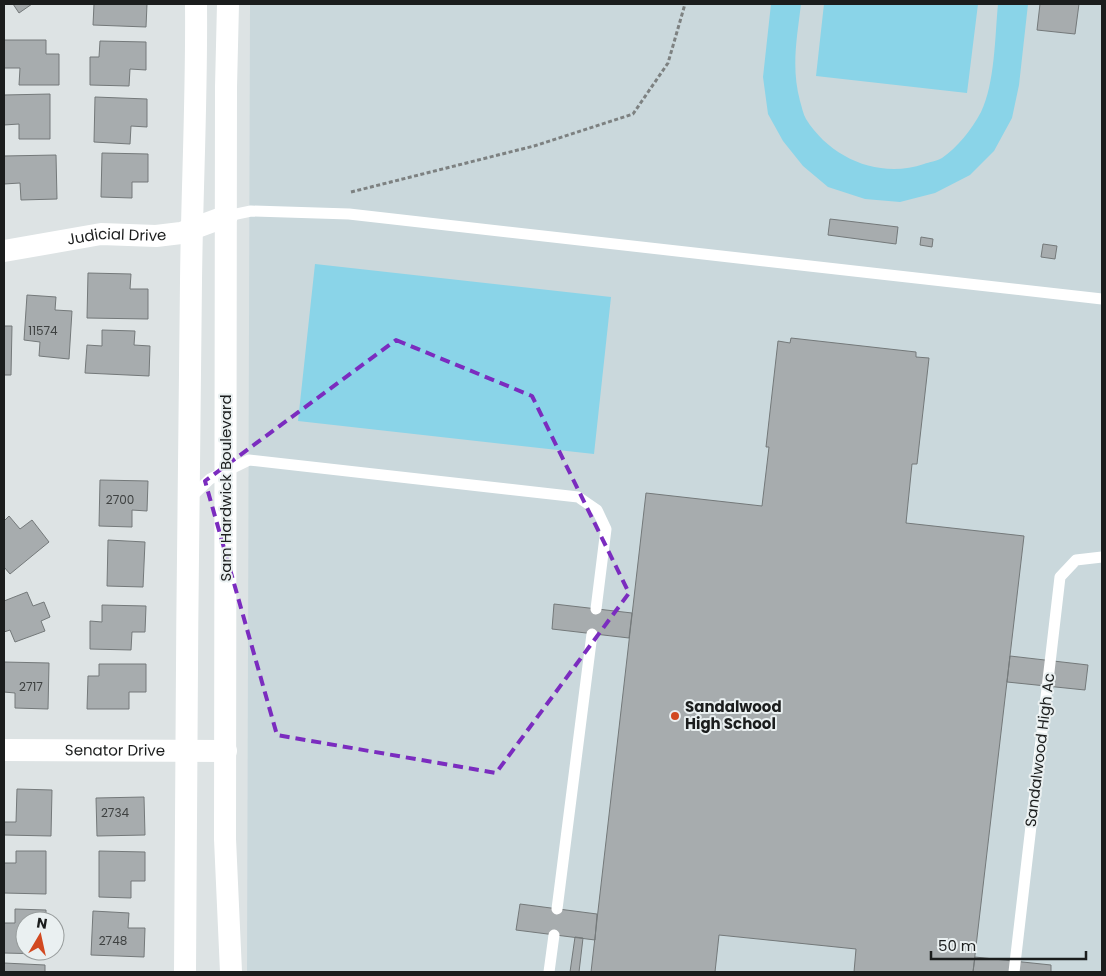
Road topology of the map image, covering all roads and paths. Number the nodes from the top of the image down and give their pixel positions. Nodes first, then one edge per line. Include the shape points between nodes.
1 (196, 4) edge
2 (228, 4) edge
3 (686, 4) edge
4 (351, 192) dead end
5 (227, 216) junction
6 (192, 228) junction
7 (4, 251) edge
8 (1102, 299) edge
9 (225, 471) junction
10 (189, 499) junction
11 (1102, 558) edge
12 (596, 609) dead end
13 (592, 634) dead end
14 (4, 750) edge
15 (185, 751) junction
16 (226, 751) junction
17 (558, 909) dead end
18 (554, 935) dead end
19 (185, 972) edge
20 (231, 972) edge
21 (549, 972) edge
22 (1014, 972) edge

1 - 6 street via 197,97
2 - 5 street, Sam Hardwick Boulevard
3 - 4 path via 668,63 633,114 534,146
5 - 6 street, Judicial Drive
5 - 8 lane via 251,210 349,214
5 - 9 street, Sam Hardwick Boulevard
6 - 7 street, Judicial Drive via 156,236 101,234
6 - 10 street
9 - 10 lane via 210,478
9 - 12 lane via 249,460 578,497 598,510 606,529
9 - 16 street, Sam Hardwick Boulevard
10 - 15 street
11 - 22 lane, Sandalwood High Ac via 1076,560 1060,577
13 - 17 lane
14 - 15 street, Senator Drive
15 - 16 street, Senator Drive
15 - 19 street
16 - 20 street, Sam Hardwick Boulevard via 225,839
18 - 21 lane

